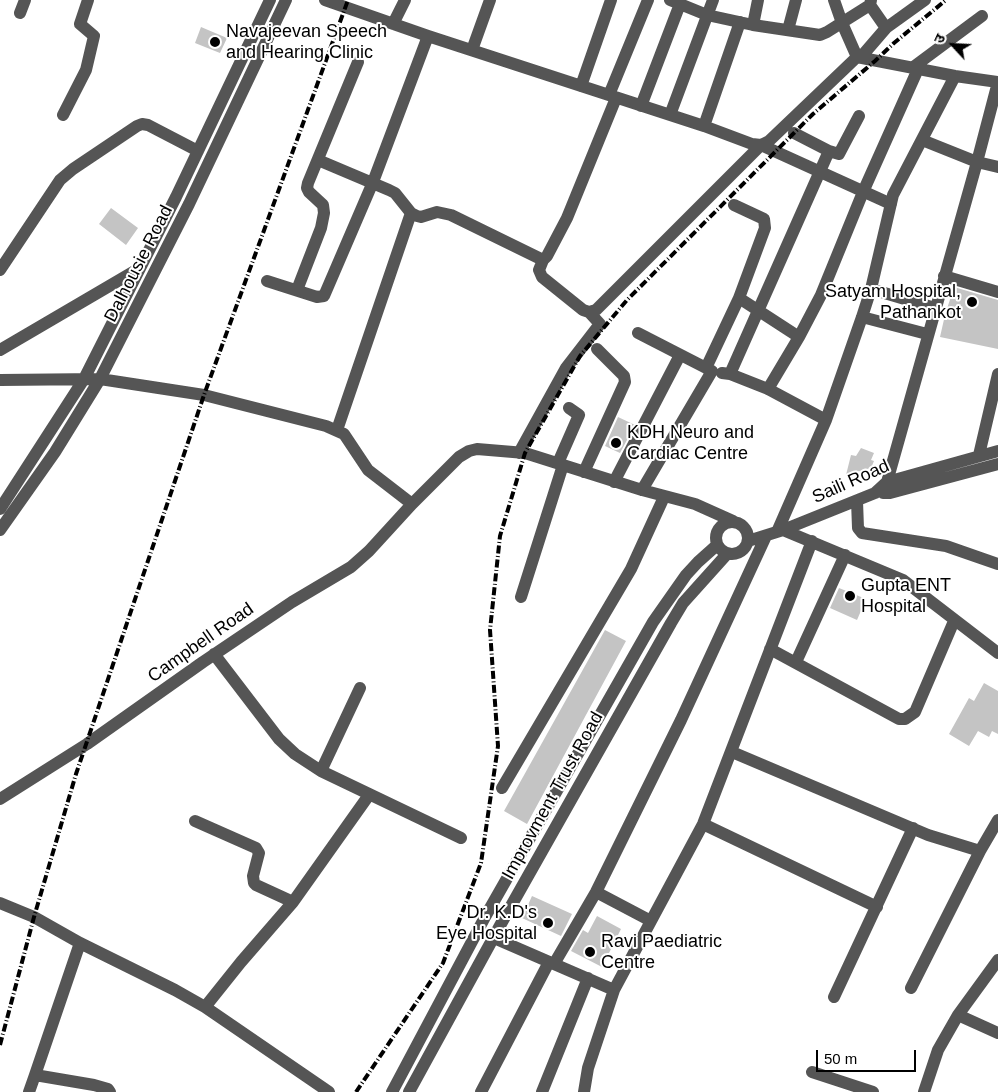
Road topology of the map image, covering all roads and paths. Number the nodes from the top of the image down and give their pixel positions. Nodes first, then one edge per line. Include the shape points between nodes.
1 (25, 0) edge
2 (88, 0) edge
3 (270, 0) edge
4 (286, 0) edge
5 (325, 0) edge
6 (405, 0) edge
7 (490, 0) edge
8 (611, 0) edge
9 (648, 0) edge
10 (713, 0) edge
11 (758, 0) edge
12 (796, 0) edge
13 (834, 0) edge
14 (924, 0) edge
15 (675, 2) edge
16 (871, 2) edge
17 (20, 14) dead end
18 (707, 15) junction
19 (982, 16) dead end
20 (740, 22) junction
21 (842, 23) junction
22 (393, 24) junction
23 (753, 25) junction
24 (886, 28) junction
25 (788, 30) junction
26 (428, 36) junction
27 (472, 50) junction
28 (859, 57) junction
29 (358, 62) dead end
30 (915, 68) junction
31 (956, 76) junction
32 (581, 86) junction
33 (613, 96) junction
34 (641, 106) junction
35 (63, 114) dead end
36 (670, 115) junction
37 (859, 116) dead end
38 (704, 126) junction
39 (794, 133) dead end
40 (922, 140) junction
41 (761, 145) junction
42 (198, 151) junction
43 (829, 151) junction
44 (318, 160) junction
45 (977, 162) junction
46 (998, 167) edge
47 (819, 172) junction
48 (373, 182) junction
49 (863, 192) junction
50 (891, 204) junction
51 (734, 205) dead end
52 (410, 213) junction
53 (163, 254) junction
54 (543, 260) junction
55 (140, 269) junction
56 (0, 270) edge
57 (944, 276) junction
58 (267, 281) dead end
59 (871, 289) junction
60 (297, 290) junction
61 (998, 292) edge
62 (740, 298) junction
63 (935, 308) junction
64 (758, 311) junction
65 (589, 312) junction
66 (862, 317) junction
67 (638, 333) dead end
68 (928, 334) junction
69 (799, 337) junction
70 (597, 349) dead end
71 (0, 350) edge
72 (680, 354) junction
73 (709, 370) junction
74 (730, 374) junction
75 (998, 374) edge
76 (84, 379) junction
77 (100, 379) junction
78 (0, 380) edge
79 (768, 389) junction
80 (568, 408) dead end
81 (826, 420) junction
82 (337, 430) junction
83 (998, 451) edge
84 (519, 453) junction
85 (979, 455) junction
86 (560, 464) junction
87 (998, 464) edge
88 (584, 472) junction
89 (614, 482) junction
90 (889, 488) junction
91 (642, 490) junction
92 (664, 497) junction
93 (857, 501) junction
94 (412, 504) junction
95 (0, 509) edge
96 (733, 521) junction
97 (0, 530) edge
98 (775, 532) junction
99 (748, 541) junction
100 (812, 541) junction
101 (717, 545) junction
102 (727, 554) junction
103 (845, 555) junction
104 (998, 564) edge
105 (522, 597) dead end
106 (954, 621) junction
107 (770, 649) junction
108 (214, 654) junction
109 (998, 654) edge
110 (796, 662) junction
111 (360, 688) dead end
112 (596, 725) junction
113 (609, 732) junction
114 (732, 752) junction
115 (321, 771) junction
116 (502, 788) dead end
117 (369, 795) junction
118 (0, 799) edge
119 (998, 820) edge
120 (195, 821) dead end
121 (703, 824) junction
122 (913, 828) junction
123 (462, 838) dead end
124 (980, 851) junction
125 (596, 892) junction
126 (293, 902) junction
127 (0, 903) edge
128 (876, 907) junction
129 (485, 917) junction
130 (651, 921) junction
131 (502, 922) junction
132 (494, 938) junction
133 (80, 943) junction
134 (998, 960) edge
135 (551, 963) junction
136 (588, 978) junction
137 (911, 988) dead end
138 (614, 990) junction
139 (834, 997) dead end
140 (205, 1007) junction
141 (958, 1015) junction
142 (998, 1033) edge
143 (812, 1072) dead end
144 (35, 1076) junction
145 (29, 1092) edge
146 (110, 1092) edge
147 (329, 1092) edge
148 (392, 1092) edge
149 (409, 1092) edge
150 (481, 1092) edge
151 (542, 1092) edge
152 (584, 1092) edge
153 (873, 1092) edge
154 (924, 1092) edge

1 - 17 street
2 - 35 street via 80,24 94,36 86,70
3 - 42 street, Dalhousie Road
4 - 53 street, Dalhousie Road
5 - 22 street
6 - 22 street
7 - 27 street
8 - 32 street
9 - 33 street
10 - 18 street
11 - 23 street
12 - 25 street
13 - 21 street
14 - 24 street
15 - 18 street
15 - 34 street
16 - 21 street
16 - 24 street
18 - 20 street
18 - 36 street
19 - 30 street
20 - 23 street
20 - 38 street
21 - 25 street via 820,35
21 - 28 street
22 - 26 street
23 - 25 street
24 - 28 street
26 - 27 street
26 - 48 street
27 - 32 street
28 - 30 street
28 - 41 street
29 - 44 street
30 - 31 street
30 - 49 street
31 - 40 street
31 - 45 street via 998,82
32 - 33 street
33 - 34 street
33 - 54 street via 567,218
34 - 36 street
36 - 38 street
37 - 43 street via 839,154
38 - 41 street
39 - 43 street
40 - 45 street
40 - 50 street
41 - 47 street
41 - 65 street via 596,310
42 - 55 street, Dalhousie Road
42 - 56 street via 148,125 137,126 60,180
43 - 47 street
44 - 48 street
44 - 60 street via 307,188 323,205 324,218
45 - 46 street
45 - 57 street
47 - 49 street
47 - 64 street
48 - 52 street via 395,194
48 - 60 street via 324,296
49 - 50 street
49 - 69 street via 821,295
50 - 59 street
51 - 62 street via 764,219 766,223
52 - 54 street via 421,217 437,212 451,215
52 - 82 street
53 - 55 street
53 - 77 street, Dalhousie Road
54 - 65 street via 539,270 542,277
55 - 71 street
55 - 76 street, Dalhousie Road
57 - 61 street
57 - 63 street
58 - 60 street
59 - 63 street
59 - 66 street
62 - 64 street
62 - 73 street
63 - 68 street
64 - 69 street
64 - 74 street
65 - 84 street via 600,324 566,368
66 - 68 street
66 - 81 street
67 - 72 street
68 - 90 street
69 - 79 street
70 - 88 street via 624,376 625,382
72 - 73 street
72 - 89 street
73 - 74 street
73 - 91 street
74 - 79 street
75 - 85 street
76 - 77 street
76 - 78 street
76 - 95 street, Dalhousie Road
77 - 82 street via 204,395
77 - 97 street, Dalhousie Road via 55,452
79 - 81 street
80 - 86 street via 579,416
81 - 98 street
82 - 94 street via 350,440 368,470
83 - 85 street, Saili Road
84 - 86 street, Campbell Road
84 - 94 street, Campbell Road via 469,451 446,468
85 - 90 street, Saili Road
86 - 88 street, Campbell Road
86 - 105 street
87 - 90 street
88 - 89 street, Campbell Road
89 - 91 street, Campbell Road
90 - 93 street, Saili Road
91 - 92 street, Campbell Road
92 - 96 street, Campbell Road via 695,504
92 - 116 street via 631,568
93 - 98 street, Saili Road
93 - 104 street via 858,528 862,533 946,546
94 - 108 street, Campbell Road via 351,567
96 - 99 street via 745,528
96 - 101 street via 720,526 715,538
98 - 99 street, Saili Road
98 - 100 street
98 - 125 street
99 - 102 street via 745,548
100 - 103 street
100 - 107 street
101 - 102 street
101 - 112 street via 686,576 658,616
102 - 113 street, Improvment Trust Road via 683,603
103 - 106 street via 903,580
103 - 110 street
106 - 109 street
106 - 110 street via 915,712 905,719 899,719
107 - 110 street
107 - 114 street
108 - 115 street via 279,739
108 - 118 street, Campbell Road via 87,744
111 - 115 street
112 - 113 street
112 - 129 street
113 - 131 street, Improvment Trust Road
114 - 121 street
114 - 122 street
115 - 117 street
117 - 123 street
117 - 126 street
119 - 124 street
120 - 126 street via 256,848 259,853 253,876 256,886
121 - 128 street
121 - 130 street
122 - 124 street
122 - 128 street
124 - 137 street
125 - 130 street
125 - 135 street
126 - 140 street
127 - 133 street via 34,917
128 - 139 street
129 - 131 street
129 - 148 street
130 - 138 street
131 - 132 street, Improvment Trust Road
132 - 135 street
132 - 149 street, Improvment Trust Road
133 - 140 street
133 - 144 street
134 - 141 street
135 - 136 street
135 - 150 street
136 - 138 street
136 - 151 street
138 - 152 street via 588,1068
140 - 147 street
141 - 142 street
141 - 154 street via 938,1050
143 - 153 street
144 - 145 street
144 - 146 street via 94,1085

